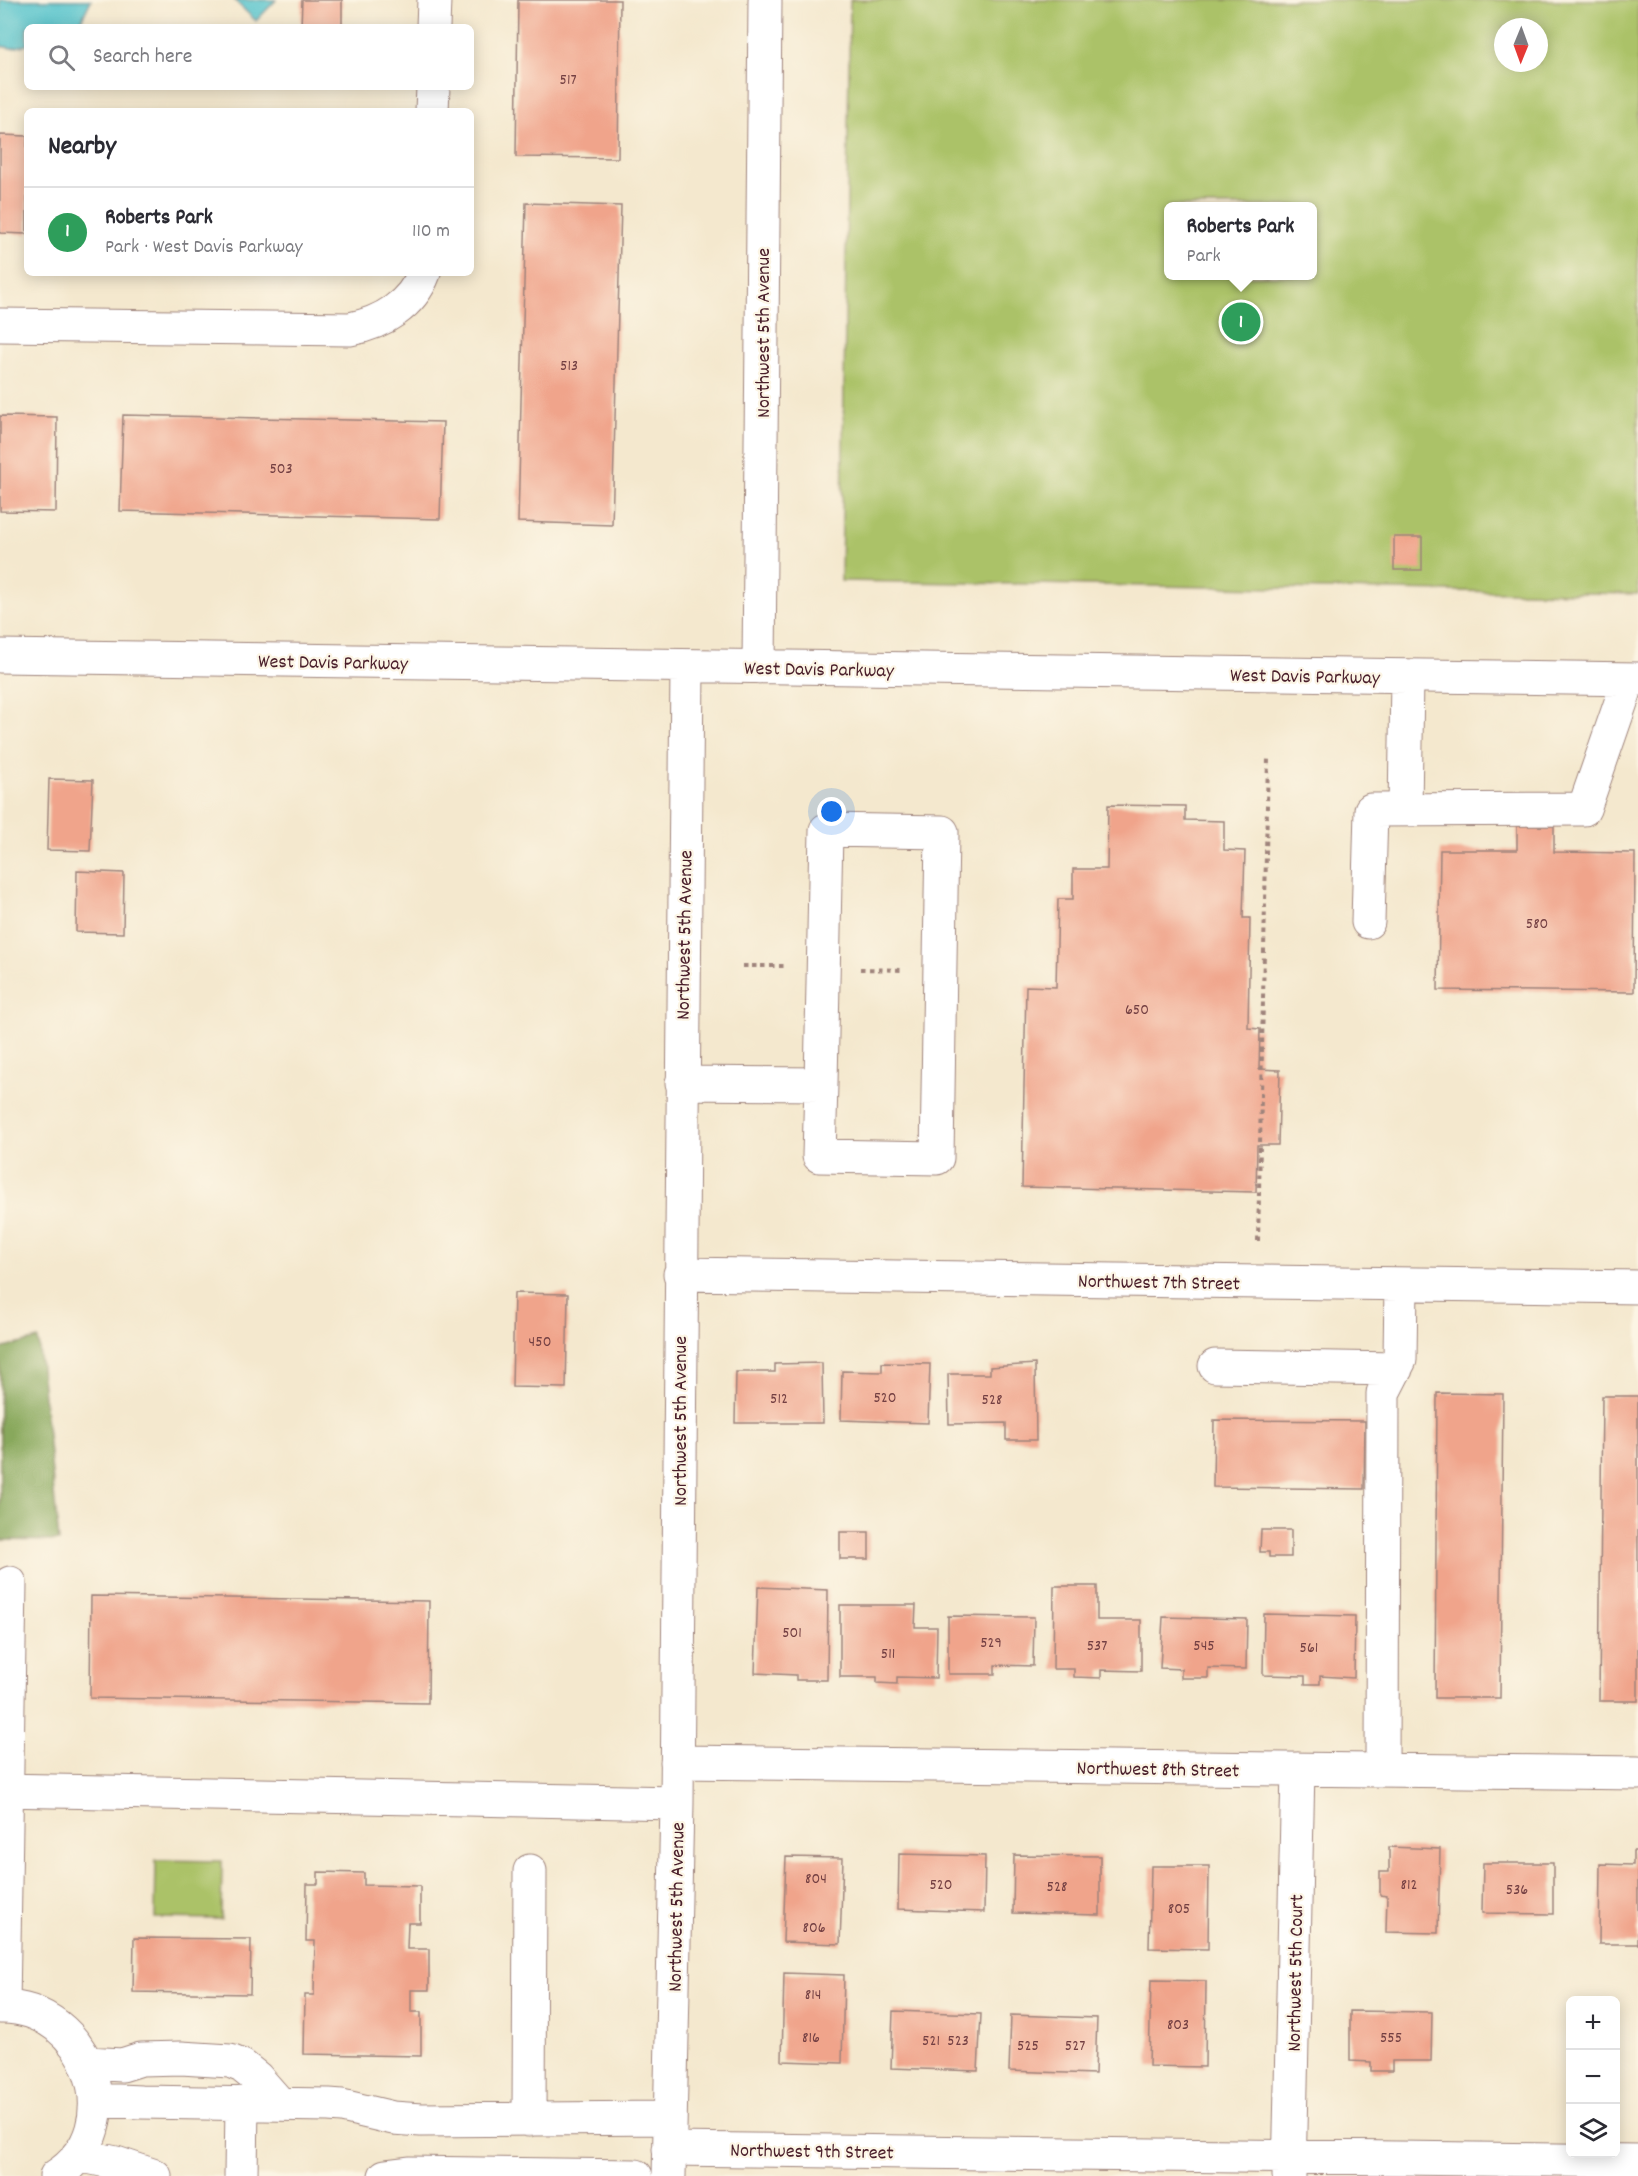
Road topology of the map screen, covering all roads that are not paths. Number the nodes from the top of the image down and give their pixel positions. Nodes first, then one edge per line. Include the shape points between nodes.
1 (434, 0) edge
2 (765, 0) edge
3 (433, 24) edge
4 (433, 90) edge
5 (432, 108) edge
6 (422, 276) edge
7 (0, 325) edge
8 (0, 656) edge
9 (687, 666) junction
10 (759, 667) junction
11 (1407, 677) junction
12 (1634, 679) edge
13 (1405, 810) junction
14 (1368, 922) dead end
15 (682, 1083) junction
16 (821, 1084) junction
17 (680, 1274) junction
18 (1401, 1284) junction
19 (1638, 1287) edge
20 (1215, 1366) dead end
21 (1396, 1369) junction
22 (10, 1583) dead end
23 (677, 1762) junction
24 (1298, 1769) junction
25 (1382, 1770) junction
26 (1638, 1773) edge
27 (3, 1790) edge
28 (677, 1803) junction
29 (530, 1871) dead end
30 (1, 2007) edge
31 (87, 2063) junction
32 (96, 2100) junction
33 (242, 2103) junction
34 (279, 2103) junction
35 (529, 2120) junction
36 (670, 2148) edge
37 (1638, 2161) edge
38 (67, 2166) edge
39 (1290, 2166) edge
40 (155, 2176) edge
41 (241, 2176) edge
42 (385, 2176) edge
43 (636, 2176) edge

1 - 3 street
2 - 10 street, Northwest 5th Avenue
4 - 5 street
6 - 7 street via 402,306 369,324 350,329
8 - 9 street, West Davis Parkway
9 - 10 street, West Davis Parkway
9 - 15 street, Northwest 5th Avenue
10 - 11 street, West Davis Parkway
11 - 12 street, West Davis Parkway
11 - 13 street
12 - 13 street via 1584,809
13 - 14 street via 1371,810
15 - 16 street
15 - 17 street, Northwest 5th Avenue
16 - 16 street via 819,1156 938,1158 942,831 826,830
17 - 18 street, Northwest 7th Street
17 - 23 street, Northwest 5th Avenue
18 - 19 street, Northwest 7th Street
18 - 21 street via 1401,1360
20 - 21 street
21 - 25 street via 1383,1392
22 - 27 street
23 - 24 street, Northwest 8th Street
23 - 28 street, Northwest 5th Avenue
24 - 25 street, Northwest 8th Street
24 - 39 street, Northwest 5th Court
25 - 26 street, Northwest 8th Street
27 - 28 street
27 - 30 street
28 - 36 street, Northwest 5th Avenue
29 - 35 street
30 - 31 street via 29,2011 53,2023 73,2040
31 - 32 street
31 - 34 street via 122,2065 141,2059 181,2058 230,2061 257,2078
32 - 33 street, Northwest 9th Street
32 - 38 street via 88,2138
33 - 34 street, Northwest 9th Street
33 - 41 street
34 - 35 street, Northwest 9th Street via 342,2106 400,2119
35 - 36 street, Northwest 9th Street
36 - 39 street, Northwest 9th Street
37 - 39 street, Northwest 9th Street
38 - 40 street via 116,2163
42 - 43 street

